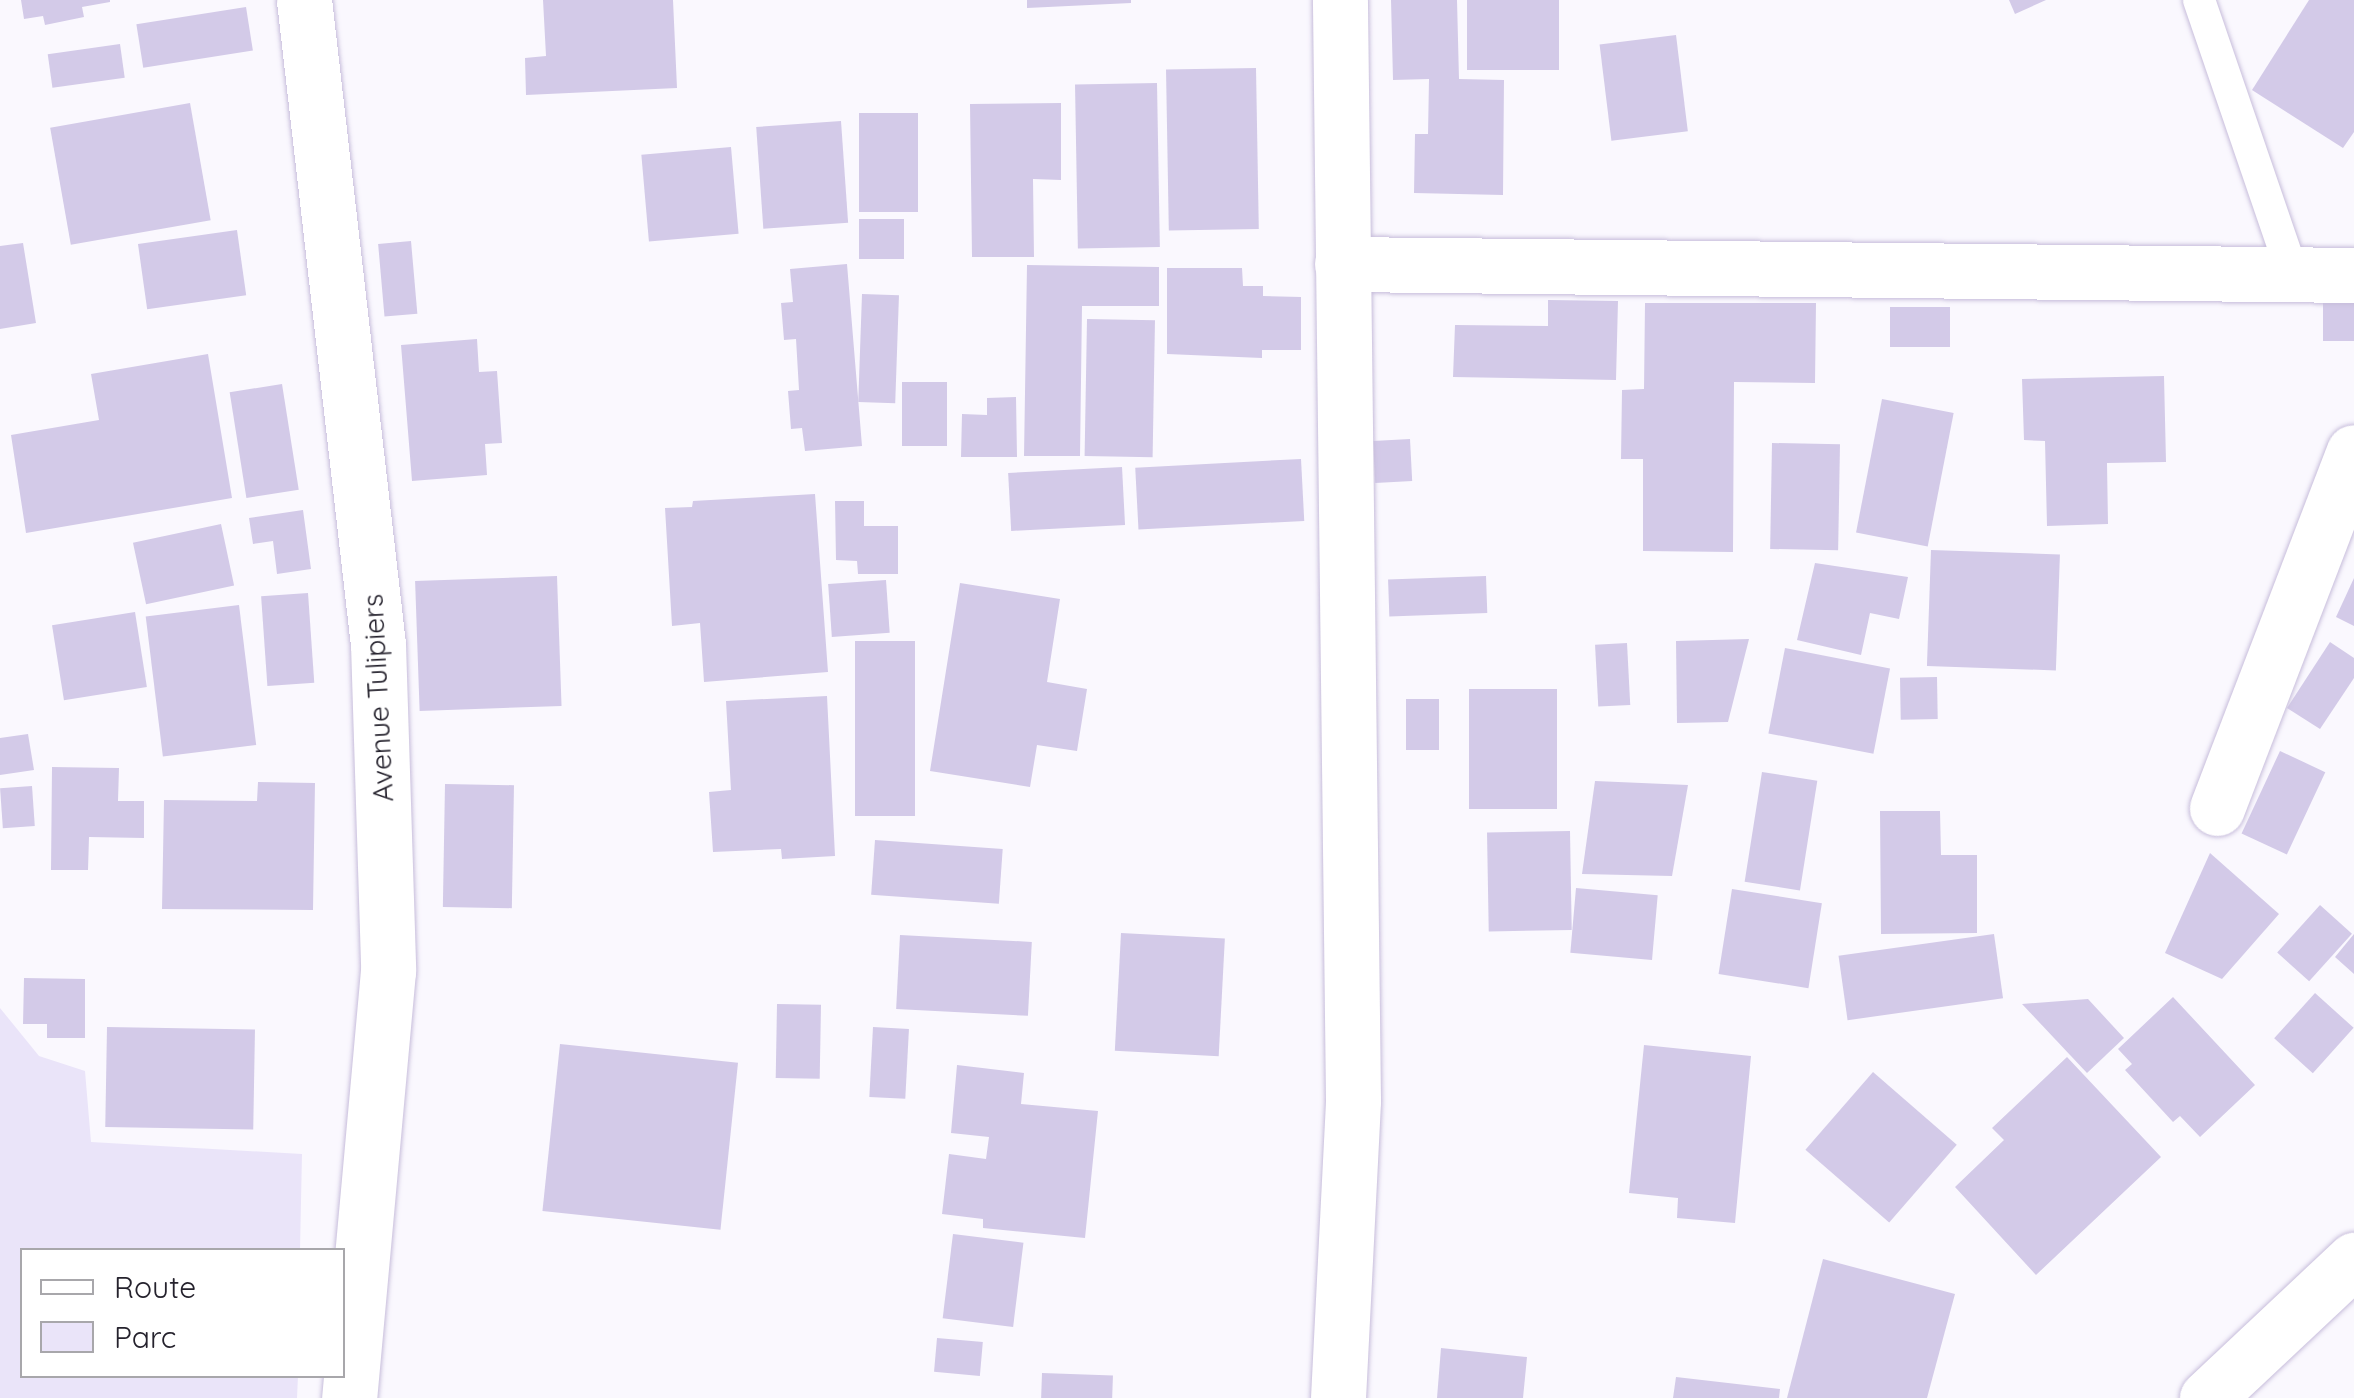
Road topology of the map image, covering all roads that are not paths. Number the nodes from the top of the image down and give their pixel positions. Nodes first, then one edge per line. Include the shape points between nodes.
1 (304, 0) edge
2 (1340, 0) edge
3 (2199, 0) edge
4 (1342, 264) junction
5 (2293, 274) junction
6 (2354, 275) edge
7 (2354, 452) edge
8 (2217, 808) dead end
9 (2354, 1260) edge
10 (348, 1398) edge
11 (1338, 1398) edge
12 (2207, 1398) edge

1 - 10 street, Avenue Tulipiers via 379,664 388,971
2 - 4 street
3 - 5 lane
4 - 5 street
4 - 11 street via 1352,1100
5 - 6 street
7 - 8 street
9 - 12 street

